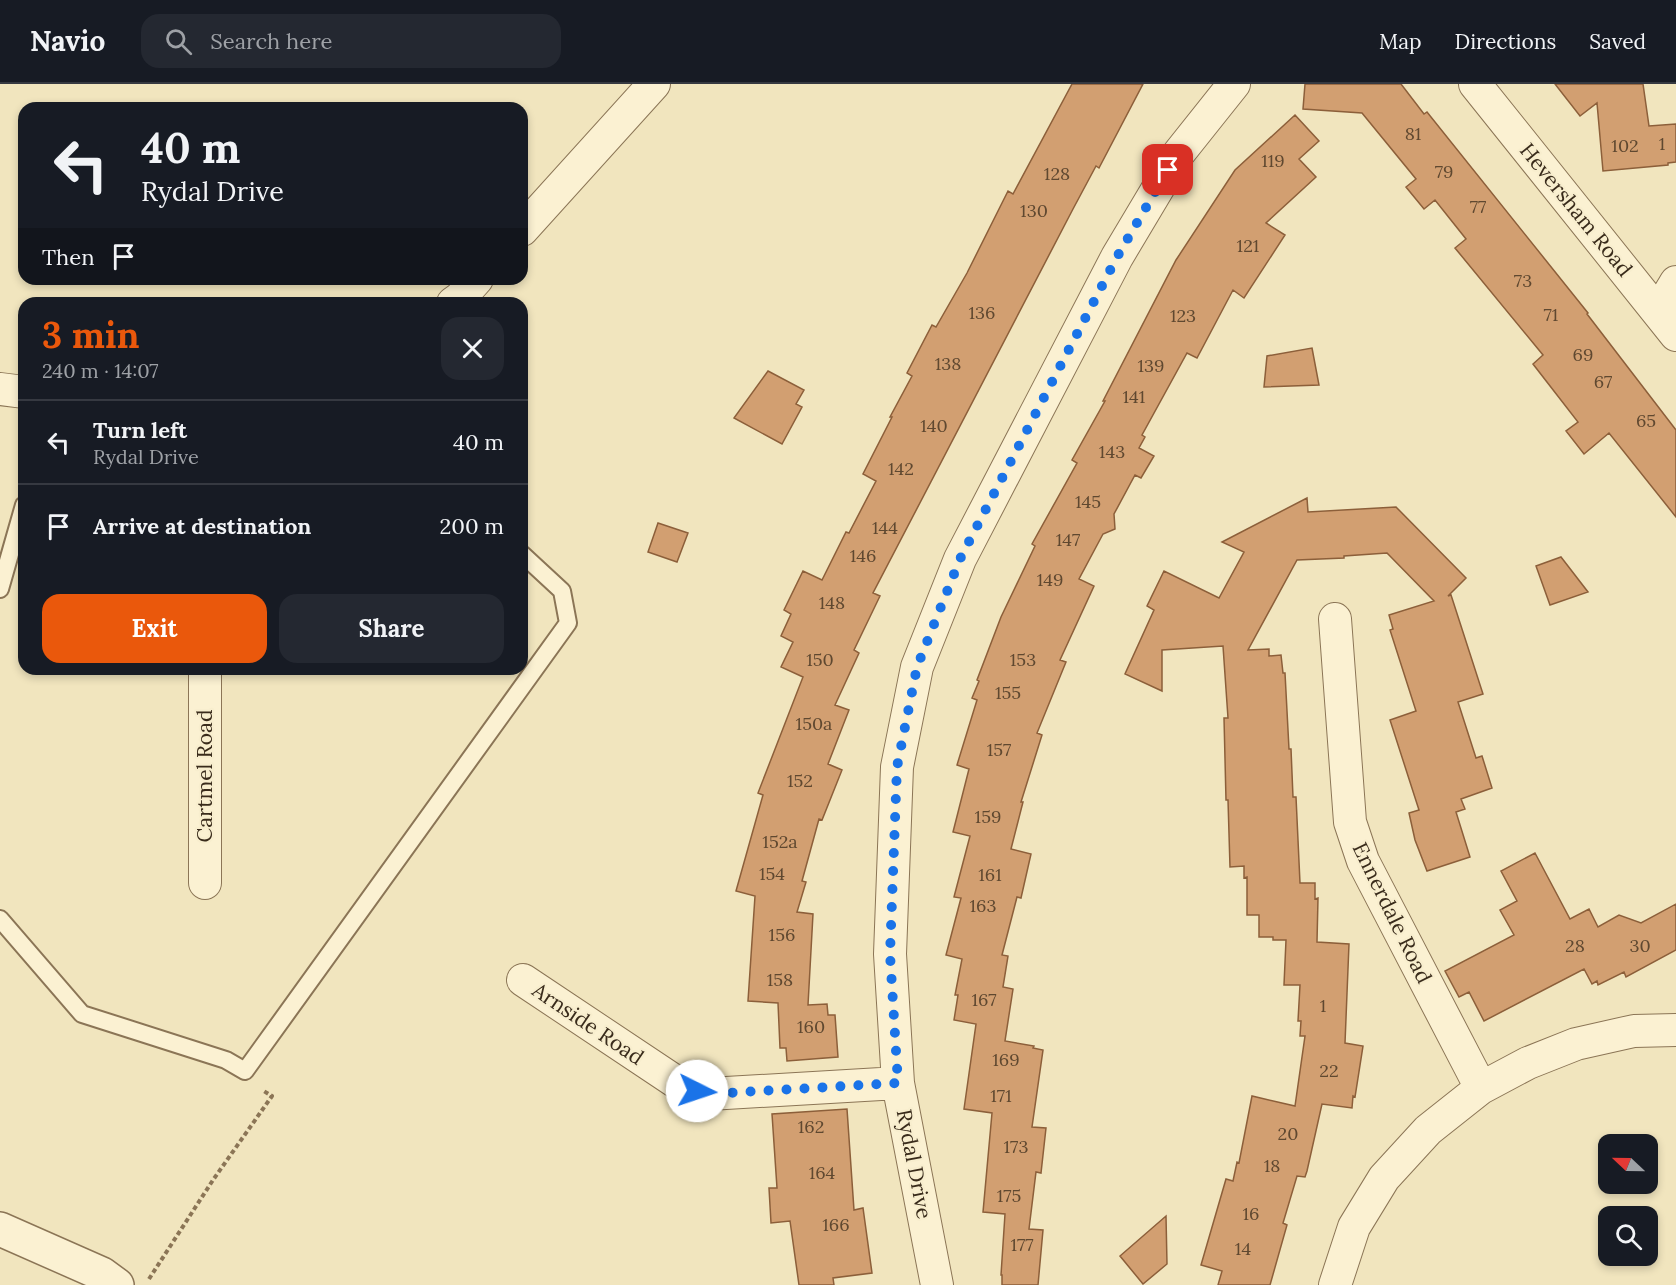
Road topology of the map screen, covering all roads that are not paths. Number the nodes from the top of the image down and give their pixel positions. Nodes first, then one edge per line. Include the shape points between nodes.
1 (654, 84) edge
2 (1234, 84) edge
3 (1475, 84) edge
4 (528, 223) edge
5 (1676, 282) edge
6 (472, 285) edge
7 (461, 297) edge
8 (1667, 324) edge
9 (0, 389) edge
10 (18, 391) edge
11 (18, 526) edge
12 (528, 560) edge
13 (0, 589) edge
14 (1335, 619) dead end
15 (206, 675) edge
16 (205, 883) dead end
17 (0, 919) edge
18 (523, 980) dead end
19 (1676, 1030) edge
20 (898, 1083) junction
21 (1481, 1088) junction
22 (0, 1229) edge
23 (117, 1285) edge
24 (937, 1285) edge
25 (1335, 1285) edge

1 - 4 street
2 - 20 street, Rydal Drive via 1179,153 1117,257 960,559 917,667 897,767 890,954
3 - 8 street, Heversham Road
5 - 8 street
6 - 7 street
9 - 10 street
11 - 13 lane
12 - 17 lane via 562,591 568,623 245,1071 226,1060 81,1014
14 - 21 street, Ennerdale Road via 1350,822 1363,861
15 - 16 street, Cartmel Road
18 - 20 street, Arnside Road via 685,1088 709,1094
19 - 21 street via 1634,1031 1576,1044
20 - 24 street, Rydal Drive
21 - 25 street via 1428,1130 1384,1178 1354,1227
22 - 23 street via 102,1274

